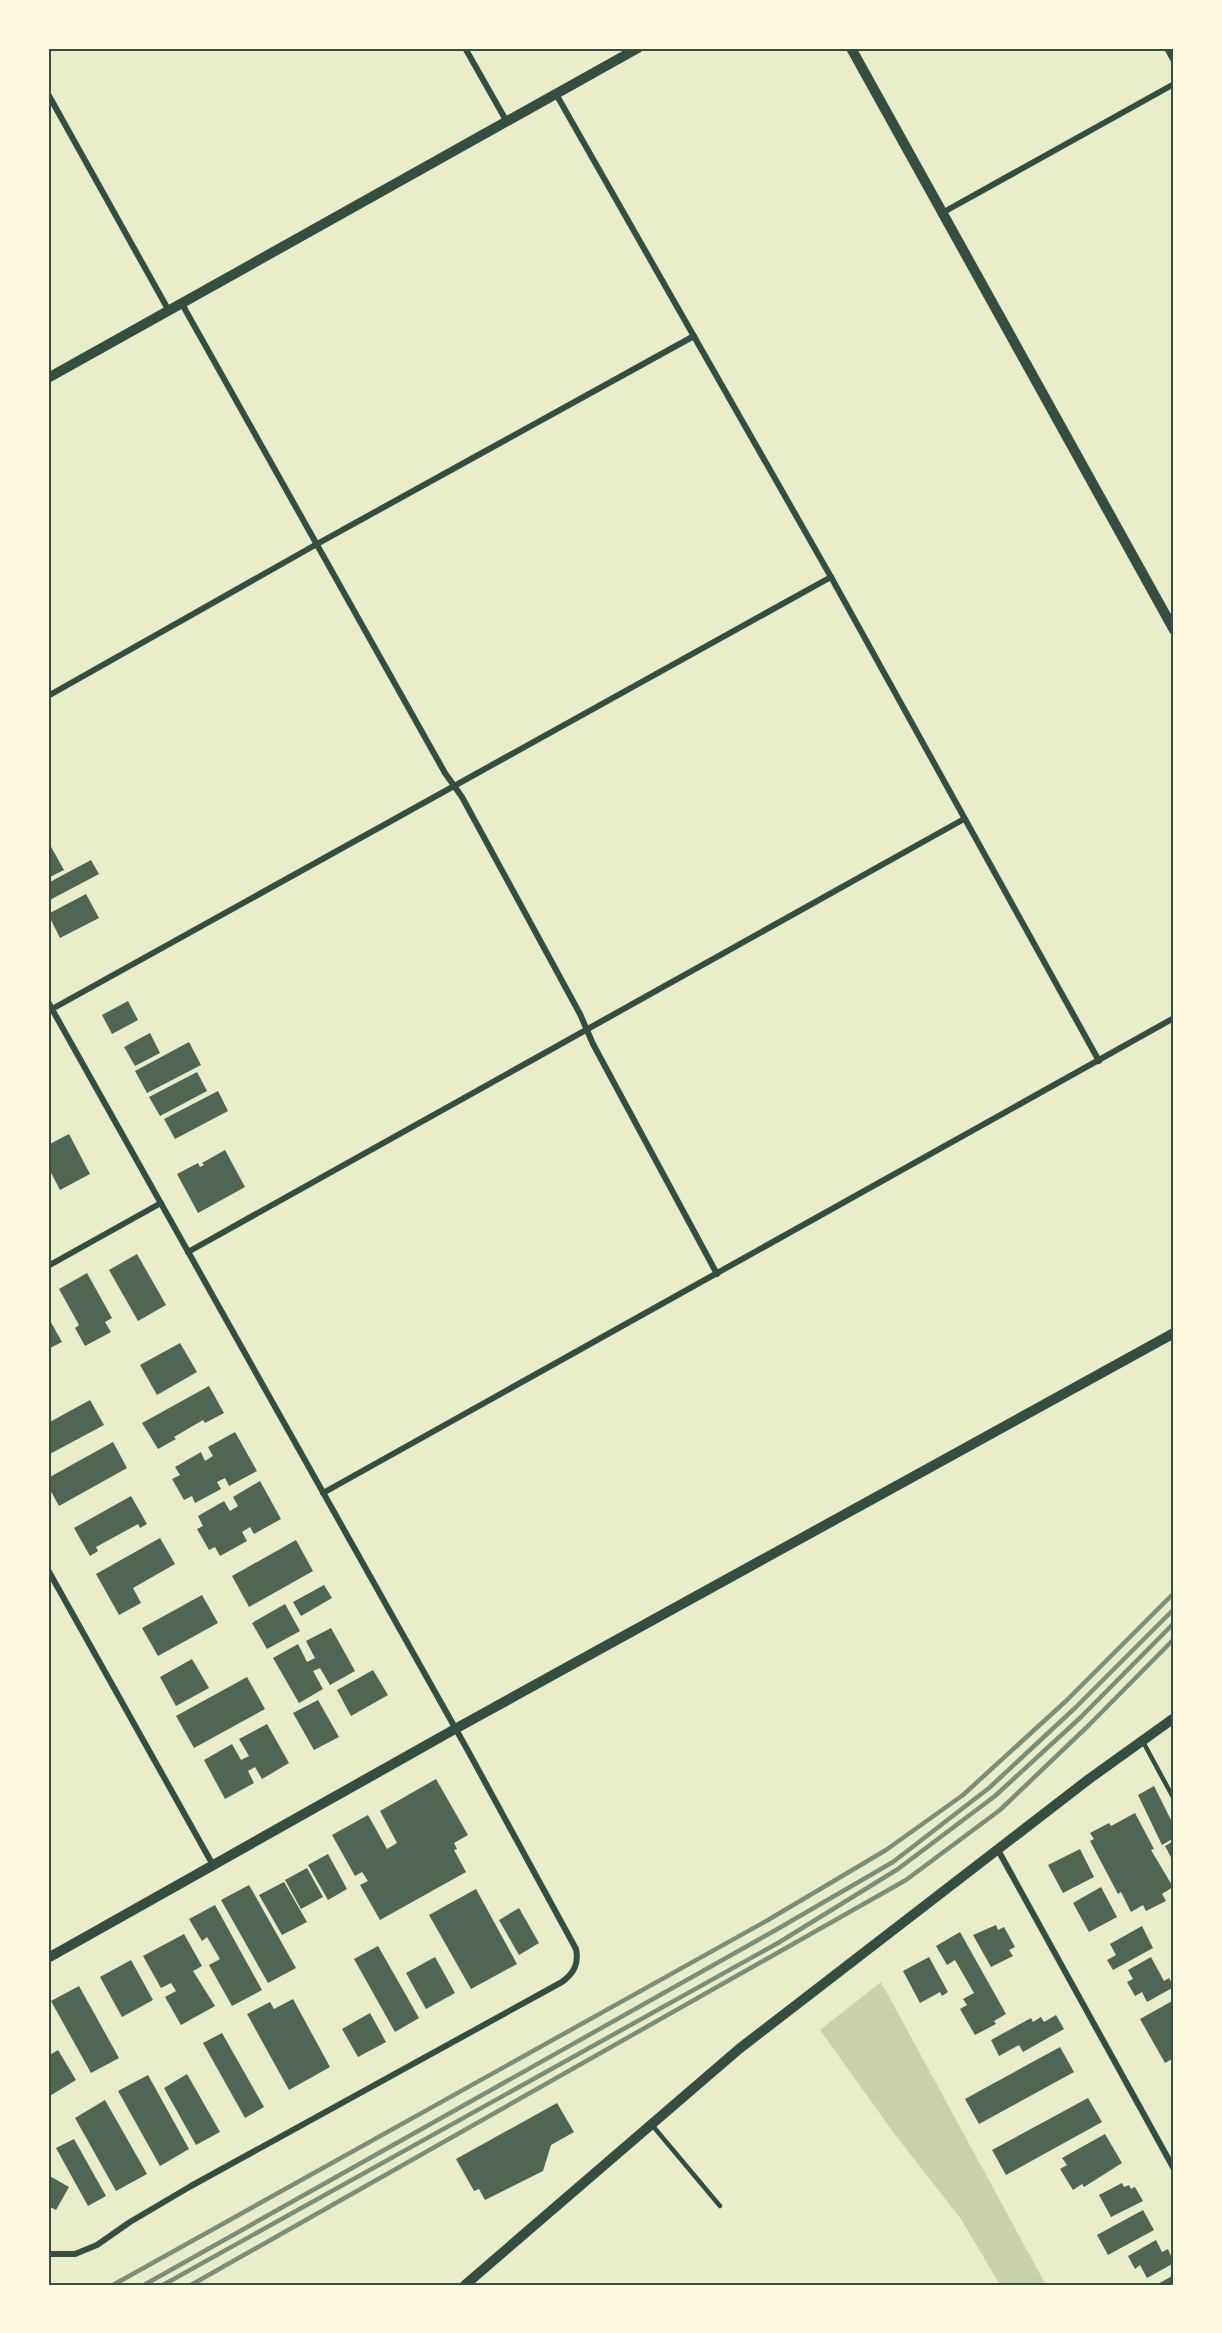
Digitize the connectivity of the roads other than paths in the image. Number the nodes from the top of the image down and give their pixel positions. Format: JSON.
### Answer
{"nodes":[{"id":1,"x":465,"y":48,"type":"edge"},
{"id":2,"x":638,"y":48,"type":"edge"},
{"id":3,"x":851,"y":48,"type":"edge"},
{"id":4,"x":1167,"y":48,"type":"edge"},
{"id":5,"x":1174,"y":61,"type":"edge"},
{"id":6,"x":1174,"y":84,"type":"edge"},
{"id":7,"x":48,"y":94,"type":"edge"},
{"id":8,"x":556,"y":94,"type":"junction"},
{"id":9,"x":507,"y":122,"type":"junction"},
{"id":10,"x":942,"y":213,"type":"junction"},
{"id":11,"x":182,"y":304,"type":"junction"},
{"id":12,"x":169,"y":311,"type":"junction"},
{"id":13,"x":694,"y":336,"type":"junction"},
{"id":14,"x":48,"y":378,"type":"edge"},
{"id":15,"x":317,"y":544,"type":"junction"},
{"id":16,"x":831,"y":577,"type":"junction"},
{"id":17,"x":1174,"y":630,"type":"edge"},
{"id":18,"x":48,"y":696,"type":"edge"},
{"id":19,"x":454,"y":785,"type":"junction"},
{"id":20,"x":964,"y":819,"type":"junction"},
{"id":21,"x":50,"y":1006,"type":"edge"},
{"id":22,"x":1174,"y":1018,"type":"edge"},
{"id":23,"x":586,"y":1029,"type":"junction"},
{"id":24,"x":1099,"y":1060,"type":"junction"},
{"id":25,"x":161,"y":1203,"type":"junction"},
{"id":26,"x":188,"y":1252,"type":"junction"},
{"id":27,"x":48,"y":1266,"type":"edge"},
{"id":28,"x":717,"y":1274,"type":"junction"},
{"id":29,"x":1174,"y":1333,"type":"edge"},
{"id":30,"x":323,"y":1493,"type":"junction"},
{"id":31,"x":48,"y":1570,"type":"edge"},
{"id":32,"x":1174,"y":1718,"type":"edge"},
{"id":33,"x":455,"y":1729,"type":"junction"},
{"id":34,"x":1142,"y":1740,"type":"junction"},
{"id":35,"x":1174,"y":1799,"type":"edge"},
{"id":36,"x":998,"y":1850,"type":"junction"},
{"id":37,"x":213,"y":1865,"type":"junction"},
{"id":38,"x":48,"y":1958,"type":"edge"},
{"id":39,"x":651,"y":2123,"type":"junction"},
{"id":40,"x":1174,"y":2169,"type":"edge"},
{"id":41,"x":720,"y":2206,"type":"dead end"},
{"id":42,"x":48,"y":2254,"type":"edge"},
{"id":43,"x":465,"y":2285,"type":"edge"}],
"edges":[{"from":1,"to":9,"type":"street"},
{"from":2,"to":8,"type":"street"},
{"from":3,"to":10,"type":"street"},
{"from":4,"to":5,"type":"street"},
{"from":6,"to":10,"type":"street"},
{"from":7,"to":12,"type":"street"},
{"from":8,"to":9,"type":"street"},
{"from":8,"to":13,"type":"street"},
{"from":9,"to":11,"type":"street"},
{"from":10,"to":17,"type":"street"},
{"from":11,"to":12,"type":"street"},
{"from":11,"to":15,"type":"street"},
{"from":12,"to":14,"type":"street"},
{"from":13,"to":15,"type":"street"},
{"from":13,"to":16,"type":"street"},
{"from":15,"to":18,"type":"street"},
{"from":15,"to":19,"type":"street"},
{"from":16,"to":19,"type":"street"},
{"from":16,"to":20,"type":"street"},
{"from":19,"to":21,"type":"street"},
{"from":19,"to":23,"type":"street"},
{"from":20,"to":23,"type":"street"},
{"from":20,"to":24,"type":"street"},
{"from":21,"to":25,"type":"street"},
{"from":22,"to":24,"type":"street"},
{"from":23,"to":26,"type":"street"},
{"from":23,"to":28,"type":"street"},
{"from":24,"to":28,"type":"street"},
{"from":25,"to":26,"type":"street"},
{"from":25,"to":27,"type":"street"},
{"from":26,"to":30,"type":"street"},
{"from":28,"to":30,"type":"street"},
{"from":29,"to":33,"type":"street"},
{"from":30,"to":33,"type":"street"},
{"from":31,"to":37,"type":"street"},
{"from":32,"to":34,"type":"street"},
{"from":33,"to":37,"type":"street"},
{"from":33,"to":42,"type":"street"},
{"from":34,"to":35,"type":"lane"},
{"from":34,"to":36,"type":"street"},
{"from":36,"to":39,"type":"street"},
{"from":36,"to":40,"type":"street"},
{"from":37,"to":38,"type":"street"},
{"from":39,"to":41,"type":"lane"},
{"from":39,"to":43,"type":"street"}]}
